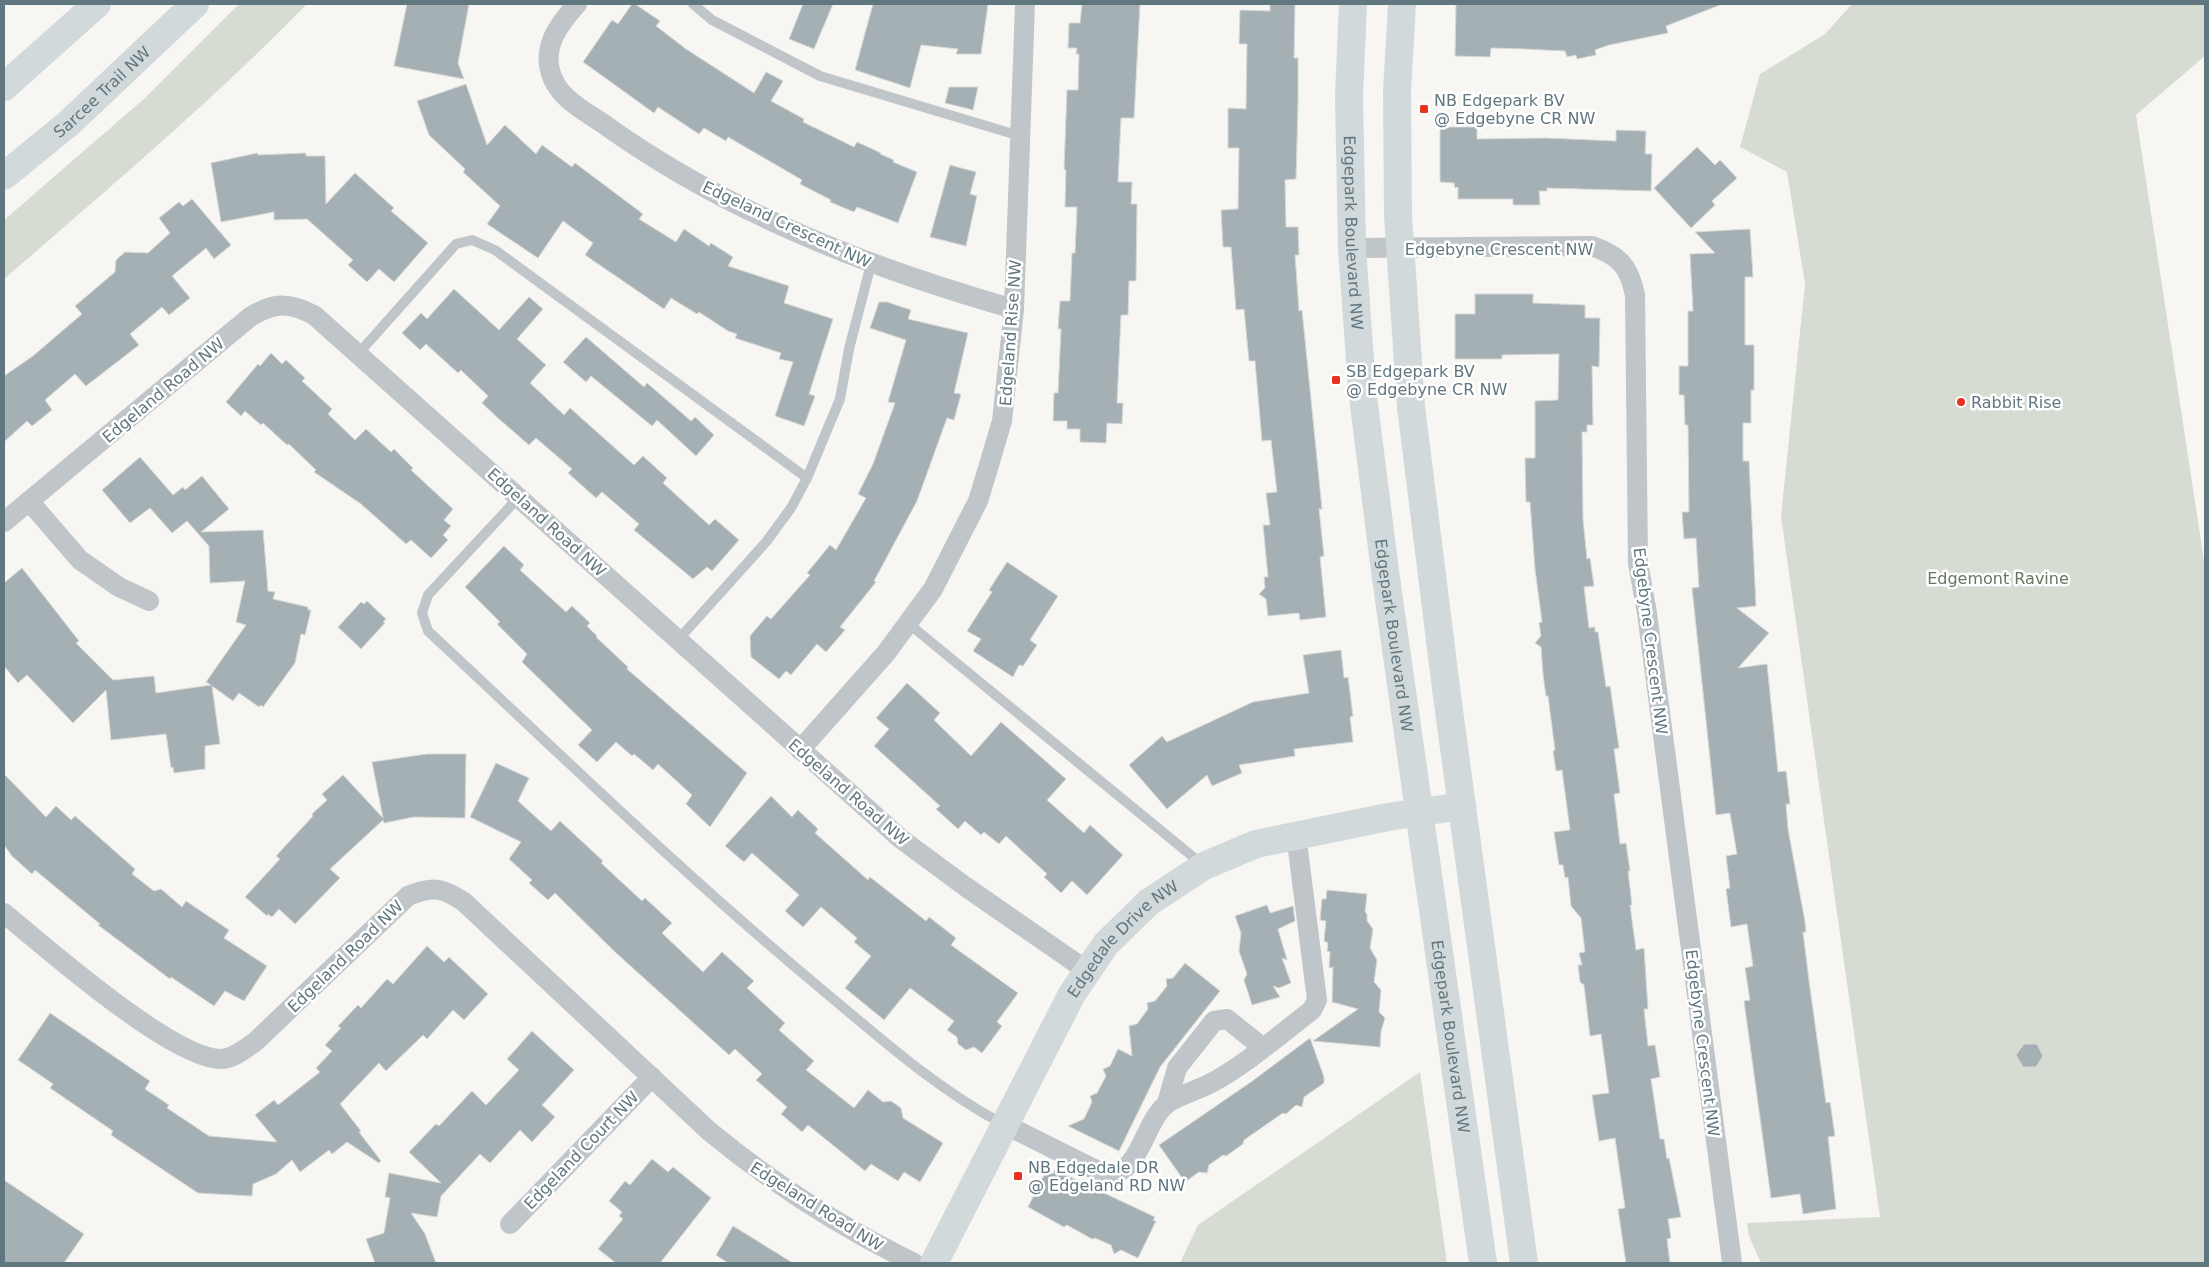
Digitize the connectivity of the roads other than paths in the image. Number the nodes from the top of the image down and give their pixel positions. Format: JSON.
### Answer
{"nodes":[{"id":1,"x":97,"y":4,"type":"edge"},
{"id":2,"x":195,"y":4,"type":"edge"},
{"id":3,"x":577,"y":4,"type":"edge"},
{"id":4,"x":693,"y":4,"type":"edge"},
{"id":5,"x":1025,"y":4,"type":"edge"},
{"id":6,"x":1352,"y":4,"type":"edge"},
{"id":7,"x":1402,"y":4,"type":"edge"},
{"id":8,"x":4,"y":87,"type":"edge"},
{"id":9,"x":1020,"y":136,"type":"junction"},
{"id":10,"x":4,"y":176,"type":"edge"},
{"id":11,"x":1352,"y":248,"type":"junction"},
{"id":12,"x":1400,"y":248,"type":"junction"},
{"id":13,"x":871,"y":264,"type":"junction"},
{"id":14,"x":1014,"y":309,"type":"junction"},
{"id":15,"x":358,"y":354,"type":"junction"},
{"id":16,"x":807,"y":478,"type":"junction"},
{"id":17,"x":519,"y":497,"type":"junction"},
{"id":18,"x":29,"y":501,"type":"junction"},
{"id":19,"x":4,"y":522,"type":"edge"},
{"id":20,"x":149,"y":601,"type":"dead end"},
{"id":21,"x":909,"y":624,"type":"junction"},
{"id":22,"x":678,"y":640,"type":"junction"},
{"id":23,"x":800,"y":750,"type":"junction"},
{"id":24,"x":1462,"y":806,"type":"junction"},
{"id":25,"x":1420,"y":812,"type":"junction"},
{"id":26,"x":1296,"y":834,"type":"junction"},
{"id":27,"x":1204,"y":866,"type":"junction"},
{"id":28,"x":4,"y":912,"type":"edge"},
{"id":29,"x":1086,"y":970,"type":"junction"},
{"id":30,"x":1262,"y":1047,"type":"junction"},
{"id":31,"x":652,"y":1076,"type":"junction"},
{"id":32,"x":1167,"y":1103,"type":"junction"},
{"id":33,"x":1006,"y":1125,"type":"junction"},
{"id":34,"x":510,"y":1224,"type":"dead end"},
{"id":35,"x":914,"y":1263,"type":"edge"},
{"id":36,"x":934,"y":1263,"type":"edge"},
{"id":37,"x":1483,"y":1263,"type":"edge"},
{"id":38,"x":1524,"y":1263,"type":"edge"},
{"id":39,"x":1732,"y":1263,"type":"edge"}],
"edges":[{"from":1,"to":8,"type":"street"},
{"from":2,"to":10,"type":"street","name":"Sarcee Trail NW"},
{"from":3,"to":13,"type":"street","name":"Edgeland Crescent NW"},
{"from":4,"to":9,"type":"lane"},
{"from":5,"to":9,"type":"street","name":"Edgeland Rise NW"},
{"from":6,"to":11,"type":"street","name":"Edgepark Boulevard NW"},
{"from":7,"to":12,"type":"street"},
{"from":9,"to":14,"type":"street","name":"Edgeland Rise NW"},
{"from":11,"to":12,"type":"street","name":"Edgebyne Crescent NW"},
{"from":11,"to":25,"type":"street","name":"Edgepark Boulevard NW"},
{"from":12,"to":24,"type":"street"},
{"from":12,"to":39,"type":"street","name":"Edgebyne Crescent NW"},
{"from":13,"to":14,"type":"street","name":"Edgeland Crescent NW"},
{"from":13,"to":16,"type":"lane"},
{"from":14,"to":21,"type":"street","name":"Edgeland Rise NW"},
{"from":15,"to":16,"type":"lane"},
{"from":15,"to":17,"type":"street","name":"Edgeland Road NW"},
{"from":15,"to":18,"type":"street","name":"Edgeland Road NW"},
{"from":16,"to":22,"type":"lane"},
{"from":17,"to":22,"type":"street","name":"Edgeland Road NW"},
{"from":17,"to":33,"type":"lane"},
{"from":18,"to":19,"type":"street","name":"Edgeland Road NW"},
{"from":18,"to":20,"type":"street"},
{"from":21,"to":23,"type":"street","name":"Edgeland Rise NW"},
{"from":21,"to":27,"type":"lane"},
{"from":22,"to":23,"type":"street","name":"Edgeland Road NW"},
{"from":23,"to":29,"type":"street","name":"Edgeland Road NW"},
{"from":24,"to":25,"type":"street","name":"Edgedale Drive NW"},
{"from":24,"to":38,"type":"street"},
{"from":25,"to":26,"type":"street","name":"Edgedale Drive NW"},
{"from":25,"to":37,"type":"street","name":"Edgepark Boulevard NW"},
{"from":26,"to":27,"type":"street","name":"Edgedale Drive NW"},
{"from":26,"to":30,"type":"street"},
{"from":27,"to":29,"type":"street","name":"Edgedale Drive NW"},
{"from":28,"to":31,"type":"street","name":"Edgeland Road NW"},
{"from":29,"to":33,"type":"street","name":"Edgedale Drive NW"},
{"from":30,"to":32,"type":"street"},
{"from":30,"to":32,"type":"street"},
{"from":31,"to":34,"type":"street","name":"Edgeland Court NW"},
{"from":31,"to":35,"type":"street","name":"Edgeland Road NW"},
{"from":32,"to":33,"type":"street"},
{"from":33,"to":36,"type":"street","name":"Edgedale Drive NW"}]}
